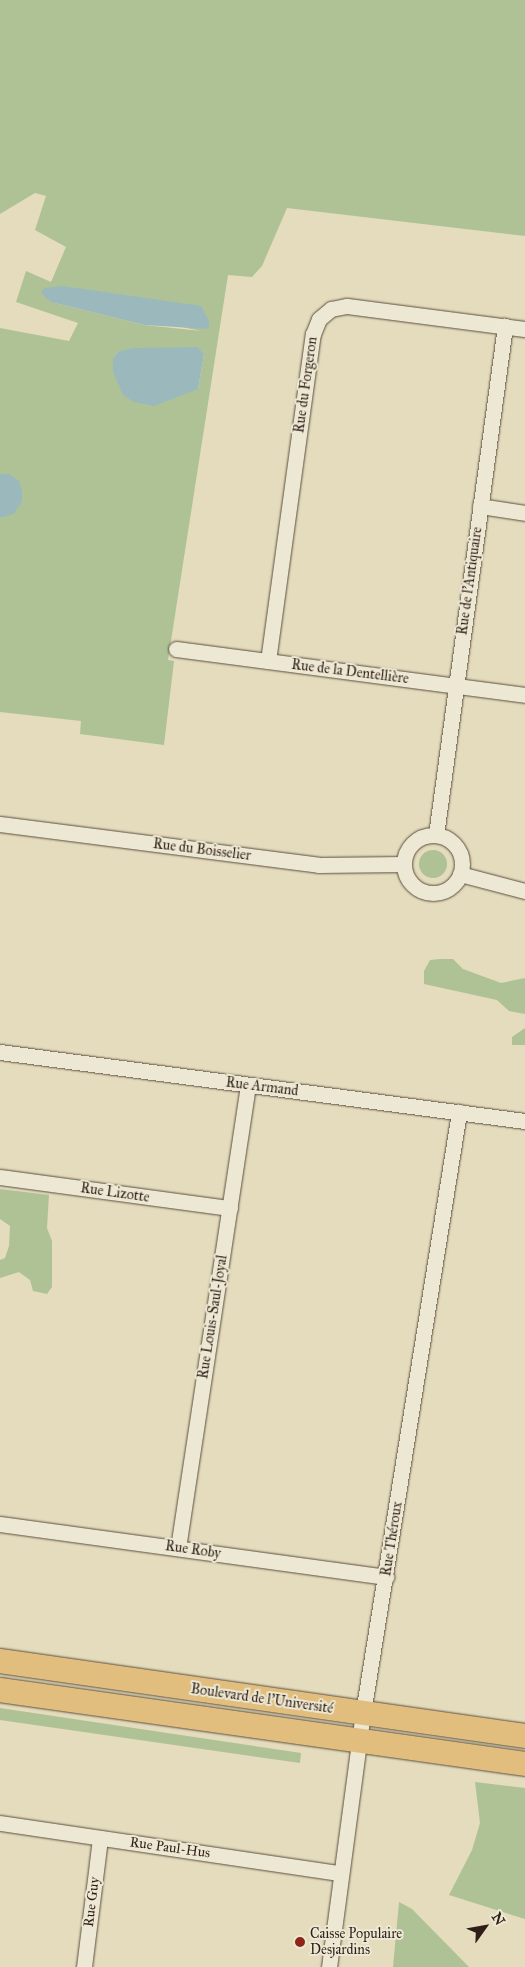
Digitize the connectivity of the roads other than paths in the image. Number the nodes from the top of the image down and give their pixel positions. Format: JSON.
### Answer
{"nodes":[{"id":1,"x":505,"y":326,"type":"junction"},
{"id":2,"x":525,"y":329,"type":"edge"},
{"id":3,"x":480,"y":506,"type":"junction"},
{"id":4,"x":525,"y":512,"type":"edge"},
{"id":5,"x":176,"y":649,"type":"dead end"},
{"id":6,"x":268,"y":661,"type":"junction"},
{"id":7,"x":456,"y":686,"type":"junction"},
{"id":8,"x":525,"y":695,"type":"edge"},
{"id":9,"x":0,"y":824,"type":"edge"},
{"id":10,"x":436,"y":835,"type":"junction"},
{"id":11,"x":404,"y":864,"type":"junction"},
{"id":12,"x":460,"y":874,"type":"junction"},
{"id":13,"x":525,"y":891,"type":"edge"},
{"id":14,"x":0,"y":1052,"type":"edge"},
{"id":15,"x":248,"y":1085,"type":"junction"},
{"id":16,"x":459,"y":1112,"type":"junction"},
{"id":17,"x":525,"y":1122,"type":"edge"},
{"id":18,"x":0,"y":1177,"type":"edge"},
{"id":19,"x":230,"y":1208,"type":"junction"},
{"id":20,"x":0,"y":1524,"type":"edge"},
{"id":21,"x":178,"y":1548,"type":"junction"},
{"id":22,"x":386,"y":1577,"type":"junction"},
{"id":23,"x":0,"y":1661,"type":"edge"},
{"id":24,"x":0,"y":1690,"type":"edge"},
{"id":25,"x":363,"y":1713,"type":"junction"},
{"id":26,"x":525,"y":1736,"type":"edge"},
{"id":27,"x":359,"y":1741,"type":"junction"},
{"id":28,"x":525,"y":1764,"type":"edge"},
{"id":29,"x":0,"y":1823,"type":"edge"},
{"id":30,"x":100,"y":1838,"type":"junction"},
{"id":31,"x":340,"y":1873,"type":"junction"},
{"id":32,"x":84,"y":1967,"type":"edge"},
{"id":33,"x":329,"y":1967,"type":"edge"}],
"edges":[{"from":1,"to":2,"type":"street","name":"Rue du Forgeron"},
{"from":1,"to":3,"type":"street","name":"Rue de l'Antiquaire"},
{"from":1,"to":6,"type":"street","name":"Rue du Forgeron"},
{"from":3,"to":4,"type":"street"},
{"from":3,"to":7,"type":"street","name":"Rue de l'Antiquaire"},
{"from":5,"to":6,"type":"street","name":"Rue de la Dentellière"},
{"from":6,"to":7,"type":"street","name":"Rue de la Dentellière"},
{"from":7,"to":8,"type":"street","name":"Rue de la Dentellière"},
{"from":7,"to":10,"type":"street","name":"Rue de l'Antiquaire"},
{"from":9,"to":11,"type":"street","name":"Rue du Boisselier"},
{"from":10,"to":11,"type":"street"},
{"from":10,"to":12,"type":"street"},
{"from":11,"to":12,"type":"street"},
{"from":12,"to":13,"type":"street"},
{"from":14,"to":15,"type":"street","name":"Rue Armand"},
{"from":15,"to":16,"type":"street","name":"Rue Armand"},
{"from":15,"to":19,"type":"street","name":"Rue Louis-Saul-Joyal"},
{"from":16,"to":17,"type":"street","name":"Rue Armand"},
{"from":16,"to":22,"type":"street","name":"Rue Théroux"},
{"from":18,"to":19,"type":"street","name":"Rue Lizotte"},
{"from":19,"to":21,"type":"street","name":"Rue Louis-Saul-Joyal"},
{"from":20,"to":21,"type":"street","name":"Rue Roby"},
{"from":21,"to":22,"type":"street","name":"Rue Roby"},
{"from":22,"to":25,"type":"street","name":"Rue Théroux"},
{"from":23,"to":25,"type":"main road","name":"Boulevard de l'Université"},
{"from":24,"to":27,"type":"main road","name":"Boulevard de l'Université"},
{"from":25,"to":26,"type":"main road","name":"Boulevard de l'Université"},
{"from":25,"to":27,"type":"street","name":"Rue Théroux"},
{"from":27,"to":28,"type":"main road","name":"Boulevard de l'Université"},
{"from":27,"to":31,"type":"street","name":"Rue Théroux"},
{"from":29,"to":30,"type":"street","name":"Rue Paul-Hus"},
{"from":30,"to":31,"type":"street","name":"Rue Paul-Hus"},
{"from":30,"to":32,"type":"street","name":"Rue Guy"},
{"from":31,"to":33,"type":"street","name":"Rue Théroux"}]}
